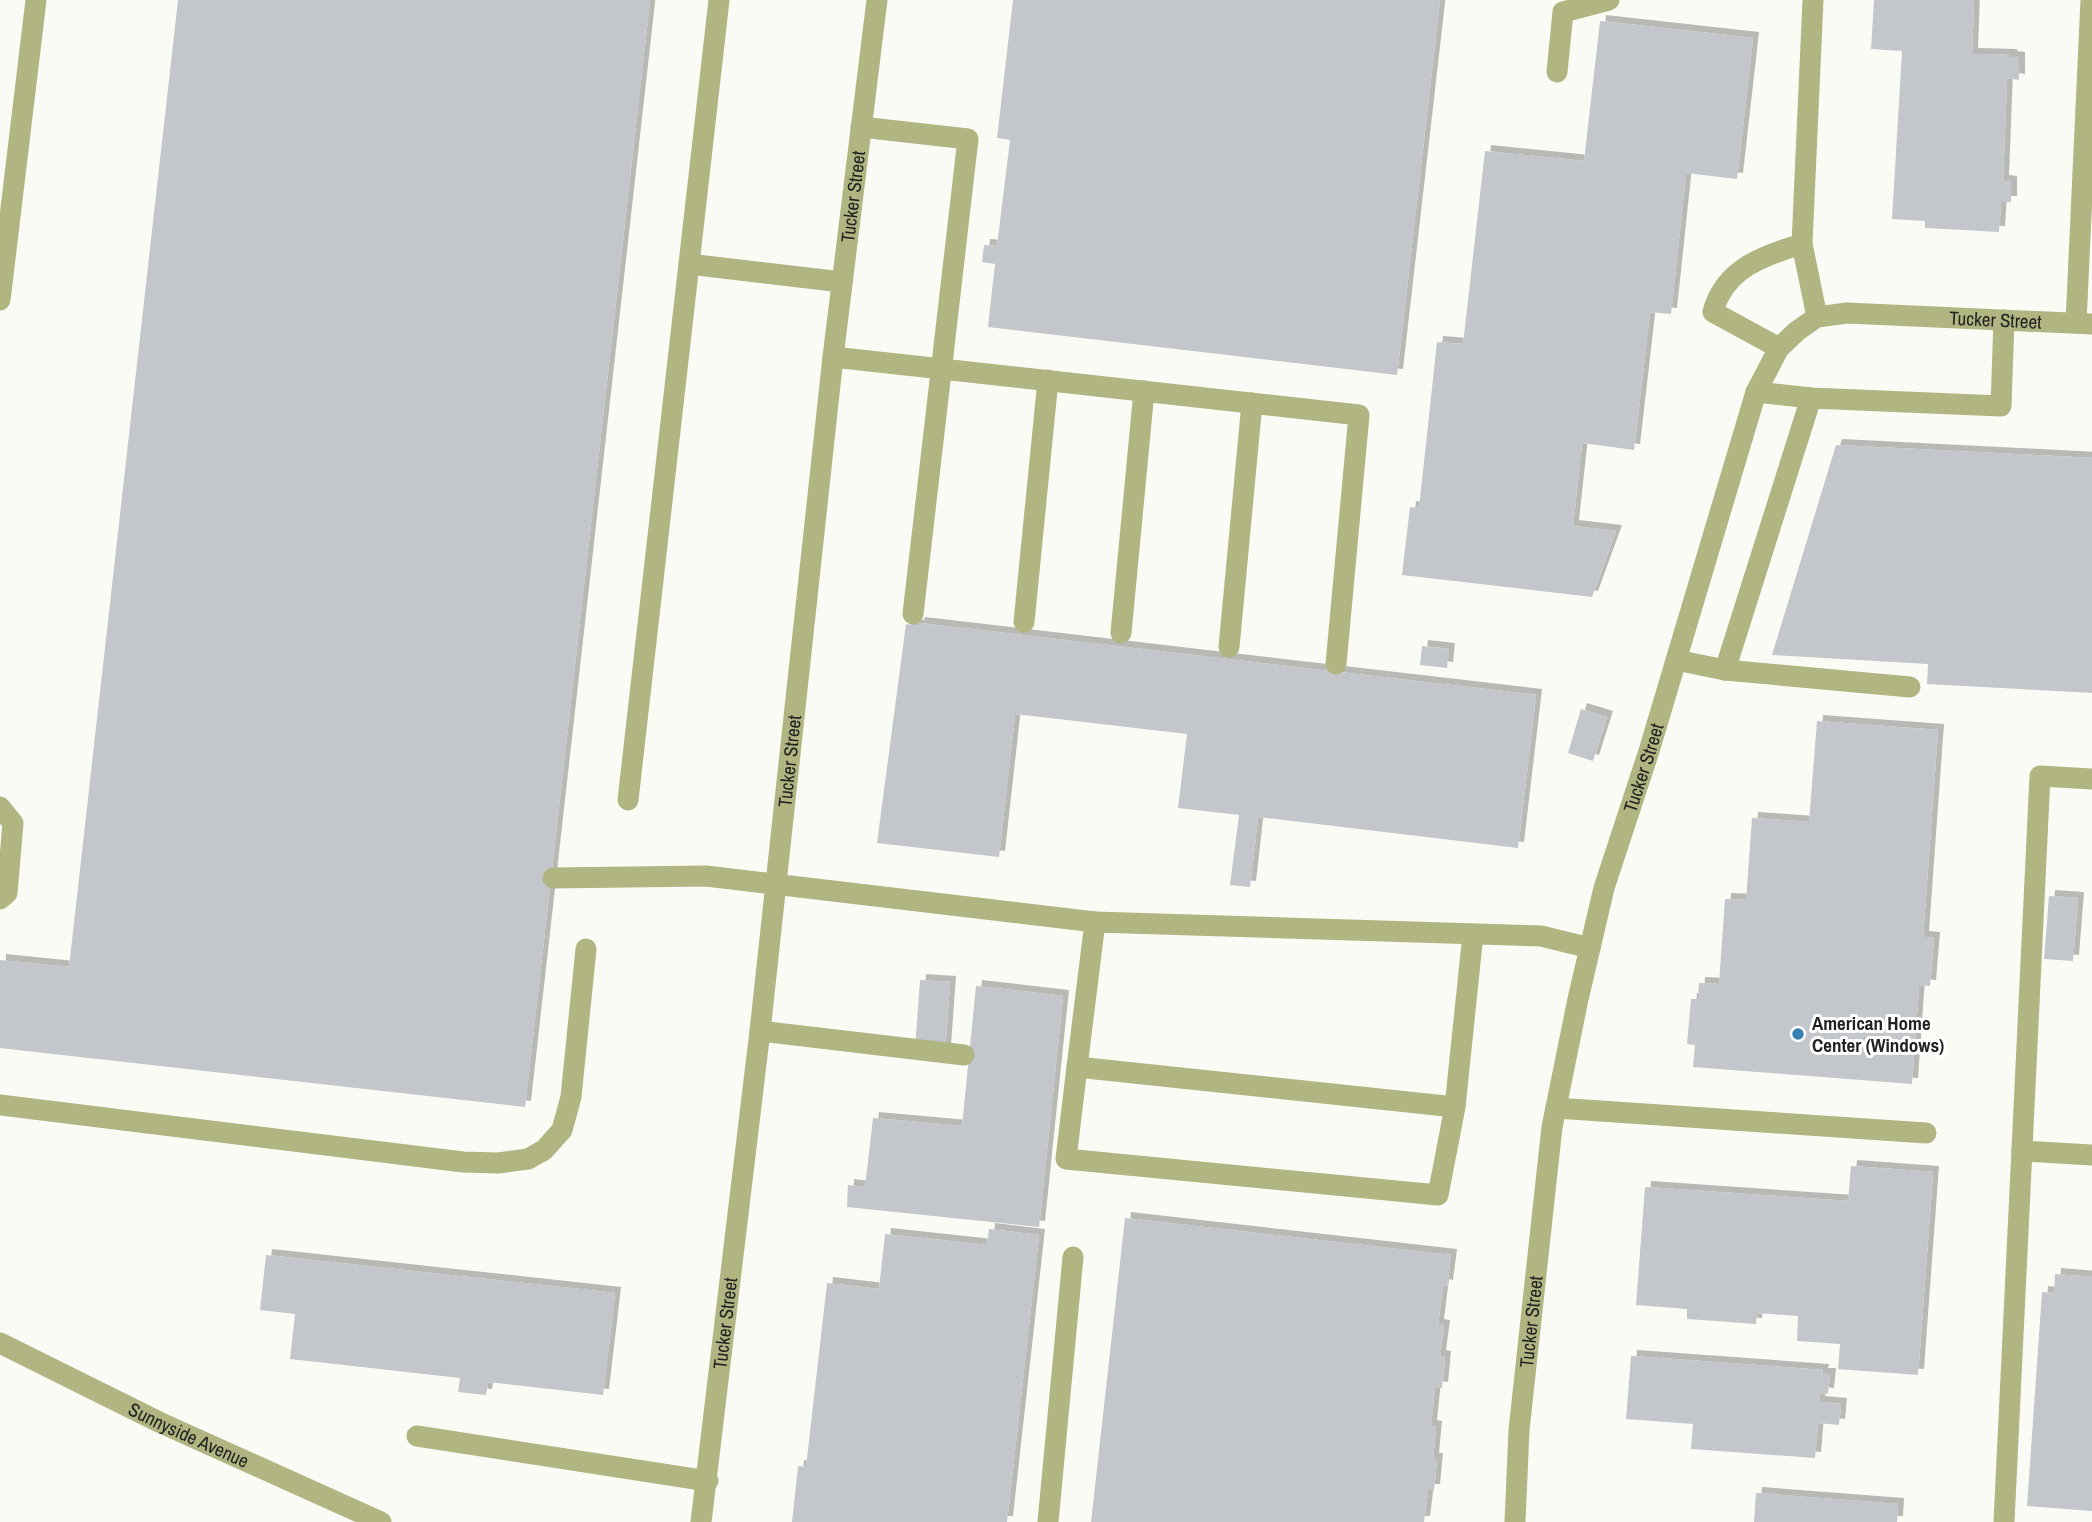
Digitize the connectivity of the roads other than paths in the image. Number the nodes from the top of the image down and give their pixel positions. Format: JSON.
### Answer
{"nodes":[{"id":1,"x":36,"y":0,"type":"edge"},
{"id":2,"x":719,"y":0,"type":"edge"},
{"id":3,"x":877,"y":0,"type":"edge"},
{"id":4,"x":1609,"y":0,"type":"edge"},
{"id":5,"x":1813,"y":0,"type":"edge"},
{"id":6,"x":2091,"y":0,"type":"edge"},
{"id":7,"x":1557,"y":72,"type":"dead end"},
{"id":8,"x":861,"y":127,"type":"junction"},
{"id":9,"x":1802,"y":244,"type":"junction"},
{"id":10,"x":689,"y":264,"type":"junction"},
{"id":11,"x":842,"y":282,"type":"junction"},
{"id":12,"x":0,"y":300,"type":"edge"},
{"id":13,"x":1817,"y":317,"type":"junction"},
{"id":14,"x":2004,"y":320,"type":"junction"},
{"id":15,"x":2084,"y":324,"type":"edge"},
{"id":16,"x":1779,"y":348,"type":"junction"},
{"id":17,"x":832,"y":357,"type":"junction"},
{"id":18,"x":942,"y":368,"type":"junction"},
{"id":19,"x":1048,"y":380,"type":"junction"},
{"id":20,"x":1144,"y":391,"type":"junction"},
{"id":21,"x":1756,"y":392,"type":"junction"},
{"id":22,"x":1811,"y":398,"type":"junction"},
{"id":23,"x":1252,"y":403,"type":"junction"},
{"id":24,"x":913,"y":614,"type":"dead end"},
{"id":25,"x":1024,"y":622,"type":"dead end"},
{"id":26,"x":1121,"y":633,"type":"dead end"},
{"id":27,"x":1229,"y":647,"type":"dead end"},
{"id":28,"x":1676,"y":660,"type":"junction"},
{"id":29,"x":1336,"y":664,"type":"dead end"},
{"id":30,"x":1726,"y":670,"type":"junction"},
{"id":31,"x":1910,"y":687,"type":"dead end"},
{"id":32,"x":2092,"y":779,"type":"edge"},
{"id":33,"x":628,"y":800,"type":"dead end"},
{"id":34,"x":0,"y":807,"type":"edge"},
{"id":35,"x":553,"y":878,"type":"dead end"},
{"id":36,"x":775,"y":885,"type":"junction"},
{"id":37,"x":0,"y":900,"type":"edge"},
{"id":38,"x":1094,"y":922,"type":"junction"},
{"id":39,"x":1473,"y":934,"type":"junction"},
{"id":40,"x":1590,"y":948,"type":"junction"},
{"id":41,"x":586,"y":949,"type":"dead end"},
{"id":42,"x":760,"y":1031,"type":"junction"},
{"id":43,"x":964,"y":1055,"type":"dead end"},
{"id":44,"x":1077,"y":1067,"type":"junction"},
{"id":45,"x":0,"y":1105,"type":"edge"},
{"id":46,"x":1455,"y":1107,"type":"junction"},
{"id":47,"x":1556,"y":1108,"type":"junction"},
{"id":48,"x":1926,"y":1133,"type":"dead end"},
{"id":49,"x":2022,"y":1151,"type":"junction"},
{"id":50,"x":2092,"y":1155,"type":"edge"},
{"id":51,"x":1073,"y":1257,"type":"dead end"},
{"id":52,"x":0,"y":1343,"type":"edge"},
{"id":53,"x":417,"y":1436,"type":"dead end"},
{"id":54,"x":708,"y":1481,"type":"junction"},
{"id":55,"x":381,"y":1522,"type":"edge"},
{"id":56,"x":701,"y":1522,"type":"edge"},
{"id":57,"x":1048,"y":1522,"type":"edge"},
{"id":58,"x":1515,"y":1522,"type":"edge"},
{"id":59,"x":2004,"y":1522,"type":"edge"}],
"edges":[{"from":1,"to":12,"type":"street"},
{"from":2,"to":10,"type":"street"},
{"from":3,"to":8,"type":"street","name":"Tucker Street"},
{"from":4,"to":7,"type":"street"},
{"from":5,"to":9,"type":"street"},
{"from":6,"to":15,"type":"street"},
{"from":8,"to":11,"type":"street","name":"Tucker Street"},
{"from":8,"to":18,"type":"street"},
{"from":9,"to":13,"type":"street"},
{"from":9,"to":16,"type":"street"},
{"from":10,"to":11,"type":"street"},
{"from":10,"to":33,"type":"street"},
{"from":11,"to":17,"type":"street","name":"Tucker Street"},
{"from":13,"to":14,"type":"street","name":"Tucker Street"},
{"from":13,"to":16,"type":"street","name":"Tucker Street"},
{"from":14,"to":15,"type":"street","name":"Tucker Street"},
{"from":14,"to":22,"type":"street"},
{"from":16,"to":21,"type":"street","name":"Tucker Street"},
{"from":17,"to":18,"type":"street"},
{"from":17,"to":36,"type":"street","name":"Tucker Street"},
{"from":18,"to":19,"type":"street"},
{"from":18,"to":24,"type":"street"},
{"from":19,"to":20,"type":"street"},
{"from":19,"to":25,"type":"street"},
{"from":20,"to":23,"type":"street"},
{"from":20,"to":26,"type":"street"},
{"from":21,"to":22,"type":"street"},
{"from":21,"to":28,"type":"street","name":"Tucker Street"},
{"from":22,"to":30,"type":"street"},
{"from":23,"to":27,"type":"street"},
{"from":23,"to":29,"type":"street"},
{"from":28,"to":30,"type":"street"},
{"from":28,"to":40,"type":"street","name":"Tucker Street"},
{"from":30,"to":31,"type":"street"},
{"from":32,"to":49,"type":"street"},
{"from":34,"to":37,"type":"street"},
{"from":35,"to":36,"type":"street"},
{"from":36,"to":38,"type":"street"},
{"from":36,"to":42,"type":"street","name":"Tucker Street"},
{"from":38,"to":39,"type":"street"},
{"from":38,"to":44,"type":"street"},
{"from":39,"to":40,"type":"street"},
{"from":39,"to":46,"type":"street"},
{"from":40,"to":47,"type":"street","name":"Tucker Street"},
{"from":41,"to":45,"type":"street"},
{"from":42,"to":43,"type":"street"},
{"from":42,"to":54,"type":"street","name":"Tucker Street"},
{"from":44,"to":46,"type":"street"},
{"from":44,"to":46,"type":"street"},
{"from":47,"to":48,"type":"street"},
{"from":47,"to":58,"type":"street","name":"Tucker Street"},
{"from":49,"to":50,"type":"street"},
{"from":49,"to":59,"type":"street"},
{"from":51,"to":57,"type":"street"},
{"from":52,"to":55,"type":"street","name":"Sunnyside Avenue"},
{"from":53,"to":54,"type":"street"},
{"from":54,"to":56,"type":"street","name":"Tucker Street"}]}
